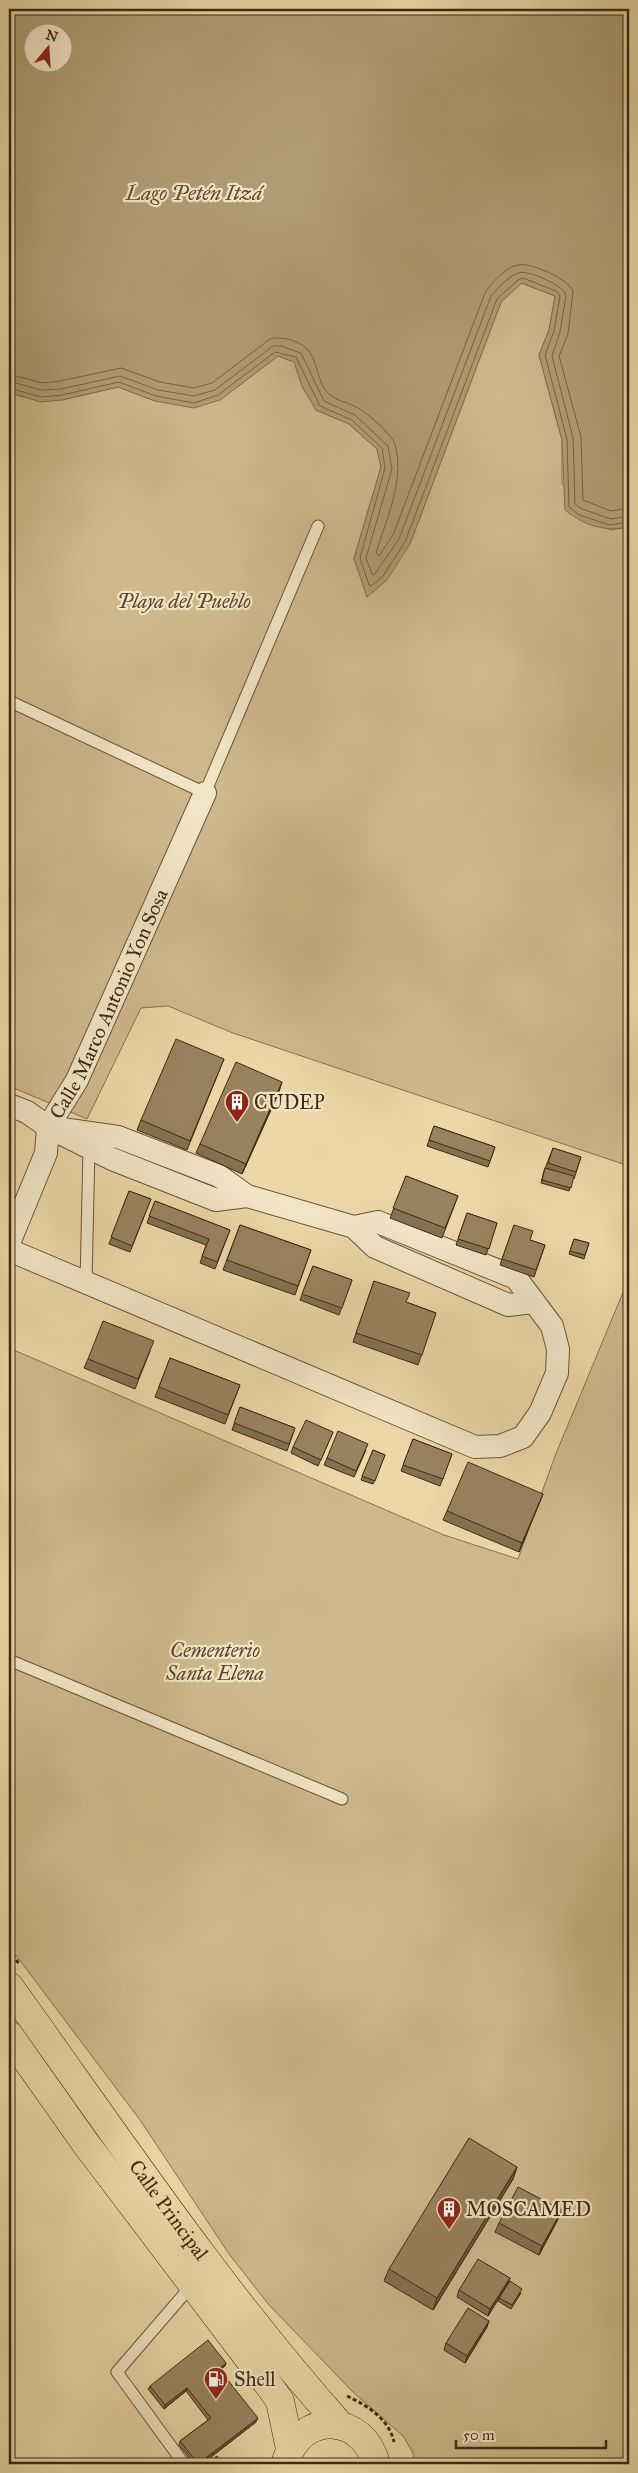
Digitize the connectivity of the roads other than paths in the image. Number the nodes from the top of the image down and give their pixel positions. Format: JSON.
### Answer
{"nodes":[{"id":1,"x":318,"y":526,"type":"dead end"},
{"id":2,"x":9,"y":701,"type":"edge"},
{"id":3,"x":204,"y":794,"type":"junction"},
{"id":4,"x":9,"y":1105,"type":"edge"},
{"id":5,"x":48,"y":1127,"type":"junction"},
{"id":6,"x":89,"y":1148,"type":"junction"},
{"id":7,"x":247,"y":1196,"type":"junction"},
{"id":8,"x":9,"y":1244,"type":"edge"},
{"id":9,"x":9,"y":1250,"type":"edge"},
{"id":10,"x":86,"y":1283,"type":"junction"},
{"id":11,"x":9,"y":1660,"type":"edge"},
{"id":12,"x":342,"y":1799,"type":"dead end"},
{"id":13,"x":15,"y":1976,"type":"edge"},
{"id":14,"x":9,"y":2035,"type":"edge"},
{"id":15,"x":193,"y":2283,"type":"junction"},
{"id":16,"x":340,"y":2425,"type":"junction"},
{"id":17,"x":288,"y":2456,"type":"edge"},
{"id":18,"x":184,"y":2464,"type":"edge"},
{"id":19,"x":376,"y":2464,"type":"edge"}],
"edges":[{"from":1,"to":3,"type":"lane"},
{"from":2,"to":3,"type":"lane"},
{"from":3,"to":5,"type":"street","name":"Calle Marco Antonio Yon Sosa"},
{"from":4,"to":5,"type":"street"},
{"from":5,"to":6,"type":"street"},
{"from":5,"to":7,"type":"street"},
{"from":5,"to":8,"type":"street","name":"Calle Marco Antonio Yon Sosa"},
{"from":6,"to":7,"type":"street"},
{"from":6,"to":10,"type":"lane"},
{"from":7,"to":10,"type":"street"},
{"from":9,"to":10,"type":"street"},
{"from":11,"to":12,"type":"lane"},
{"from":13,"to":16,"type":"main road","name":"Calle Principal"},
{"from":14,"to":15,"type":"main road","name":"Calle Principal"},
{"from":15,"to":17,"type":"main road","name":"Calle Principal"},
{"from":15,"to":18,"type":"lane"},
{"from":16,"to":17,"type":"main road"},
{"from":16,"to":19,"type":"main road","name":"Calle Principal"}]}
